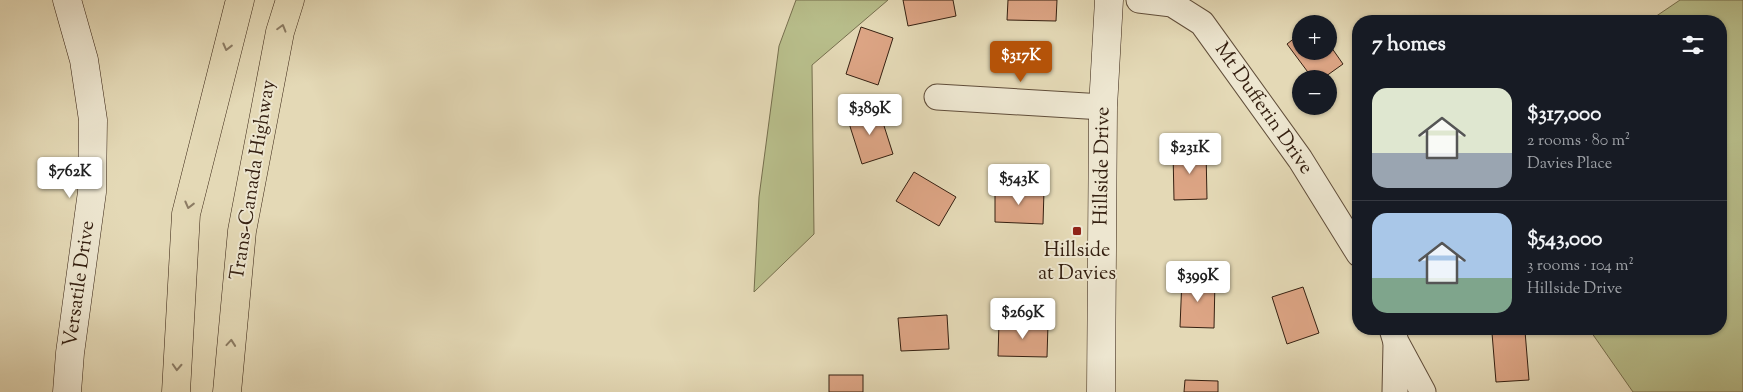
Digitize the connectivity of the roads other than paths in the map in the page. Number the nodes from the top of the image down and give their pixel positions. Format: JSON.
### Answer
{"nodes":[{"id":1,"x":67,"y":0,"type":"edge"},
{"id":2,"x":240,"y":0,"type":"edge"},
{"id":3,"x":290,"y":0,"type":"edge"},
{"id":4,"x":1109,"y":0,"type":"edge"},
{"id":5,"x":1139,"y":0,"type":"edge"},
{"id":6,"x":937,"y":97,"type":"dead end"},
{"id":7,"x":1104,"y":108,"type":"junction"},
{"id":8,"x":1352,"y":243,"type":"edge"},
{"id":9,"x":1394,"y":335,"type":"edge"},
{"id":10,"x":67,"y":392,"type":"edge"},
{"id":11,"x":176,"y":392,"type":"edge"},
{"id":12,"x":226,"y":392,"type":"edge"},
{"id":13,"x":1101,"y":392,"type":"edge"},
{"id":14,"x":1395,"y":392,"type":"edge"},
{"id":15,"x":1423,"y":392,"type":"edge"}],
"edges":[{"from":1,"to":10,"type":"street","name":"Versatile Drive"},
{"from":2,"to":11,"type":"highway","one_way":true},
{"from":12,"to":3,"type":"highway","name":"Trans-Canada Highway","one_way":true},
{"from":4,"to":7,"type":"street","name":"Hillside Drive"},
{"from":5,"to":8,"type":"street","name":"Mt Dufferin Drive"},
{"from":6,"to":7,"type":"street"},
{"from":7,"to":13,"type":"street","name":"Hillside Drive"},
{"from":9,"to":14,"type":"street"},
{"from":9,"to":15,"type":"street"}]}
